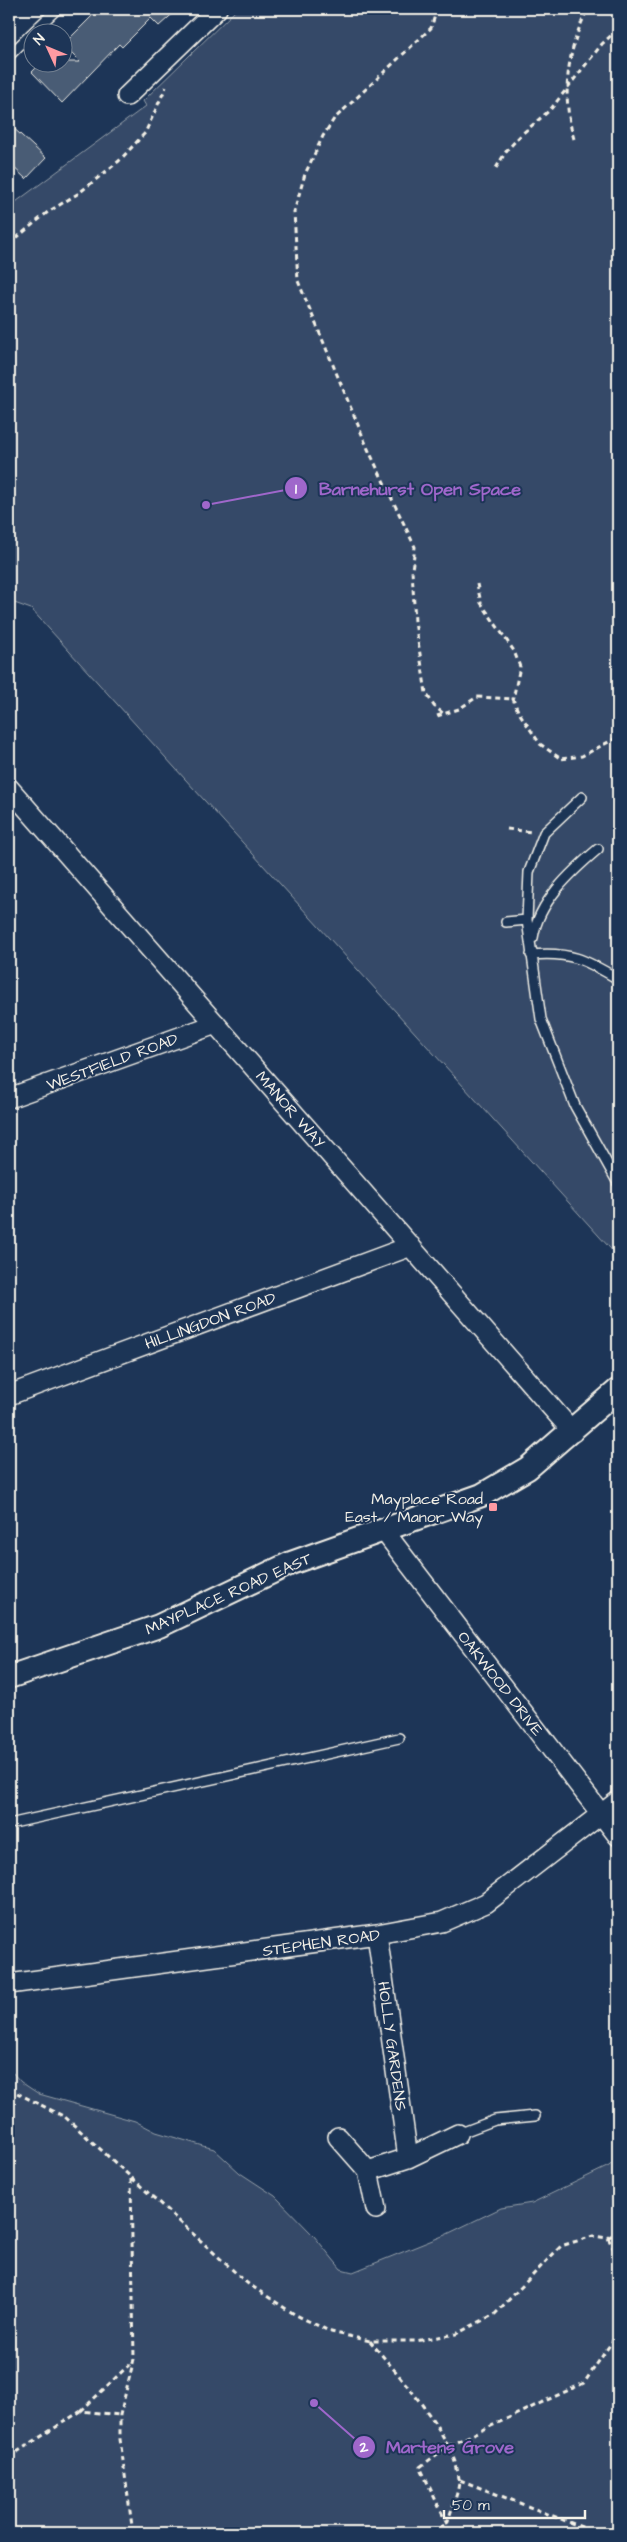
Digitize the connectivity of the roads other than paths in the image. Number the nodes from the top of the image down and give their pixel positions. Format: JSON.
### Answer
{"nodes":[{"id":1,"x":57,"y":9,"type":"edge"},
{"id":2,"x":217,"y":9,"type":"edge"},
{"id":3,"x":44,"y":22,"type":"edge"},
{"id":4,"x":22,"y":44,"type":"edge"},
{"id":5,"x":9,"y":56,"type":"edge"},
{"id":6,"x":127,"y":96,"type":"dead end"},
{"id":7,"x":9,"y":788,"type":"edge"},
{"id":8,"x":582,"y":797,"type":"dead end"},
{"id":9,"x":598,"y":849,"type":"dead end"},
{"id":10,"x":528,"y":920,"type":"junction"},
{"id":11,"x":506,"y":922,"type":"dead end"},
{"id":12,"x":531,"y":955,"type":"junction"},
{"id":13,"x":618,"y":979,"type":"edge"},
{"id":14,"x":216,"y":1024,"type":"junction"},
{"id":15,"x":9,"y":1098,"type":"edge"},
{"id":16,"x":618,"y":1183,"type":"edge"},
{"id":17,"x":411,"y":1246,"type":"junction"},
{"id":18,"x":618,"y":1390,"type":"edge"},
{"id":19,"x":9,"y":1395,"type":"edge"},
{"id":20,"x":573,"y":1432,"type":"junction"},
{"id":21,"x":384,"y":1531,"type":"junction"},
{"id":22,"x":9,"y":1677,"type":"edge"},
{"id":23,"x":398,"y":1738,"type":"dead end"},
{"id":24,"x":618,"y":1801,"type":"edge"},
{"id":25,"x":601,"y":1814,"type":"junction"},
{"id":26,"x":9,"y":1824,"type":"edge"},
{"id":27,"x":618,"y":1836,"type":"edge"},
{"id":28,"x":377,"y":1934,"type":"junction"},
{"id":29,"x":9,"y":1984,"type":"edge"},
{"id":30,"x":535,"y":2116,"type":"dead end"},
{"id":31,"x":458,"y":2134,"type":"joint"},
{"id":32,"x":338,"y":2137,"type":"dead end"},
{"id":33,"x":408,"y":2158,"type":"junction"},
{"id":34,"x":368,"y":2171,"type":"junction"},
{"id":35,"x":376,"y":2209,"type":"dead end"}],
"edges":[{"from":1,"to":3,"type":"lane"},
{"from":2,"to":6,"type":"street"},
{"from":4,"to":5,"type":"lane"},
{"from":7,"to":14,"type":"street","name":"MANOR WAY"},
{"from":8,"to":10,"type":"lane"},
{"from":9,"to":12,"type":"lane"},
{"from":10,"to":11,"type":"lane"},
{"from":10,"to":12,"type":"lane"},
{"from":12,"to":13,"type":"lane"},
{"from":12,"to":16,"type":"lane"},
{"from":14,"to":15,"type":"street","name":"WESTFIELD ROAD"},
{"from":14,"to":17,"type":"street","name":"MANOR WAY"},
{"from":17,"to":19,"type":"street","name":"HILLINGDON ROAD"},
{"from":17,"to":20,"type":"street","name":"MANOR WAY"},
{"from":18,"to":20,"type":"street","name":"MAYPLACE ROAD EAST"},
{"from":20,"to":21,"type":"street","name":"MAYPLACE ROAD EAST"},
{"from":21,"to":22,"type":"street","name":"MAYPLACE ROAD EAST"},
{"from":21,"to":25,"type":"street","name":"OAKWOOD DRIVE"},
{"from":23,"to":26,"type":"lane"},
{"from":24,"to":25,"type":"street","name":"STEPHEN ROAD"},
{"from":25,"to":27,"type":"street","name":"OAKWOOD DRIVE"},
{"from":25,"to":28,"type":"street","name":"STEPHEN ROAD"},
{"from":28,"to":29,"type":"street","name":"STEPHEN ROAD"},
{"from":28,"to":33,"type":"street","name":"HOLLY GARDENS"},
{"from":30,"to":31,"type":"lane"},
{"from":31,"to":33,"type":"street"},
{"from":32,"to":34,"type":"street"},
{"from":33,"to":34,"type":"street"},
{"from":34,"to":35,"type":"street"}]}
